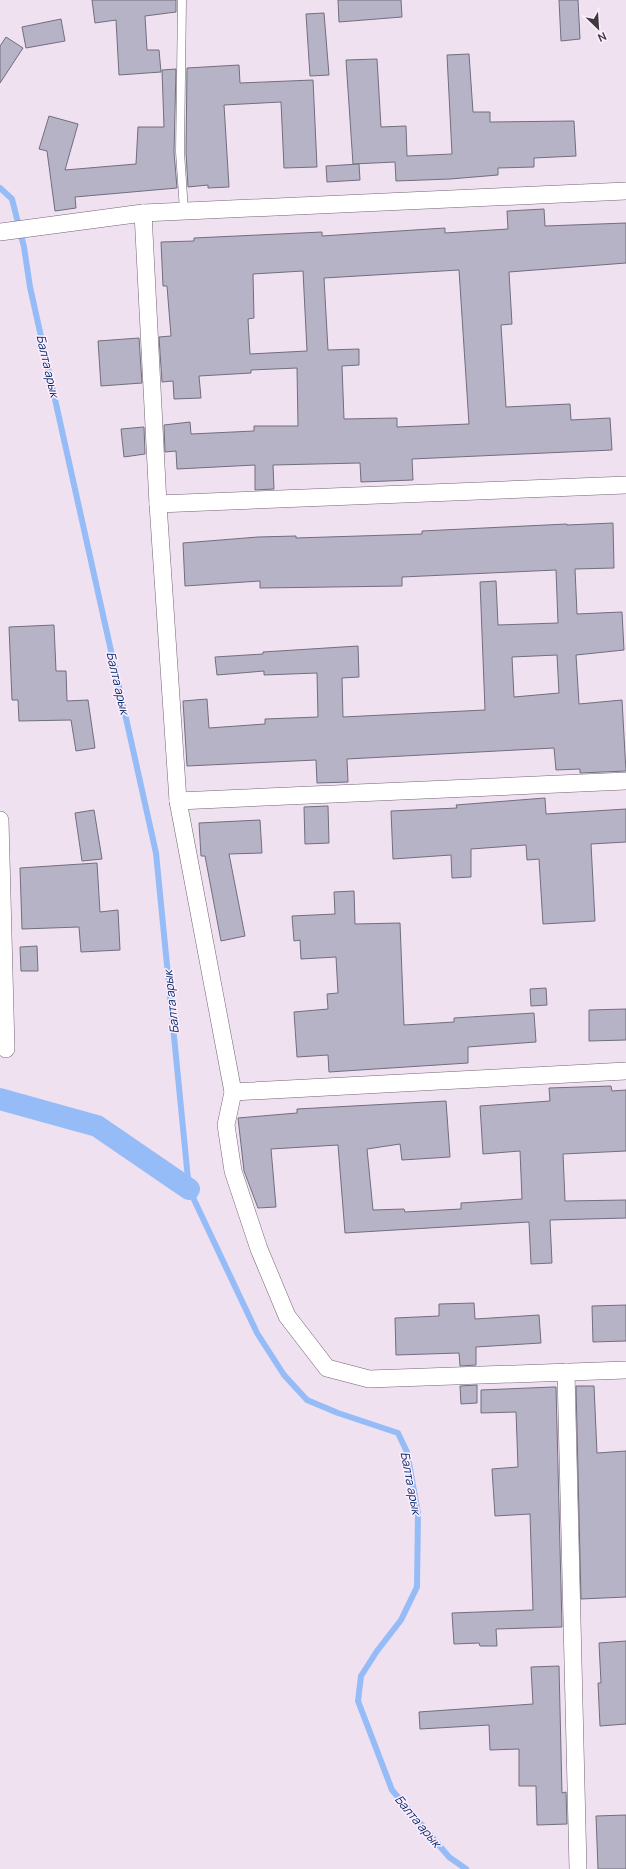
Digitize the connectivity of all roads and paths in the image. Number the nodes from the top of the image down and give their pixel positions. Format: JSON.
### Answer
{"nodes":[{"id":1,"x":182,"y":0,"type":"edge"},
{"id":2,"x":626,"y":191,"type":"edge"},
{"id":3,"x":184,"y":211,"type":"junction"},
{"id":4,"x":143,"y":213,"type":"junction"},
{"id":5,"x":5,"y":231,"type":"edge"},
{"id":6,"x":626,"y":485,"type":"edge"},
{"id":7,"x":158,"y":504,"type":"junction"},
{"id":8,"x":626,"y":781,"type":"edge"},
{"id":9,"x":178,"y":801,"type":"junction"},
{"id":10,"x":0,"y":820,"type":"edge"},
{"id":11,"x":6,"y":1049,"type":"dead end"},
{"id":12,"x":626,"y":1071,"type":"edge"},
{"id":13,"x":234,"y":1092,"type":"junction"},
{"id":14,"x":626,"y":1370,"type":"edge"},
{"id":15,"x":566,"y":1372,"type":"junction"},
{"id":16,"x":578,"y":1869,"type":"edge"}],
"edges":[{"from":1,"to":3,"type":"lane"},
{"from":2,"to":3,"type":"street"},
{"from":3,"to":4,"type":"street"},
{"from":4,"to":5,"type":"street"},
{"from":4,"to":7,"type":"street"},
{"from":6,"to":7,"type":"street"},
{"from":7,"to":9,"type":"street"},
{"from":8,"to":9,"type":"street"},
{"from":9,"to":13,"type":"street"},
{"from":10,"to":11,"type":"street"},
{"from":12,"to":13,"type":"street"},
{"from":13,"to":15,"type":"street"},
{"from":14,"to":15,"type":"street"},
{"from":15,"to":16,"type":"street"}]}
